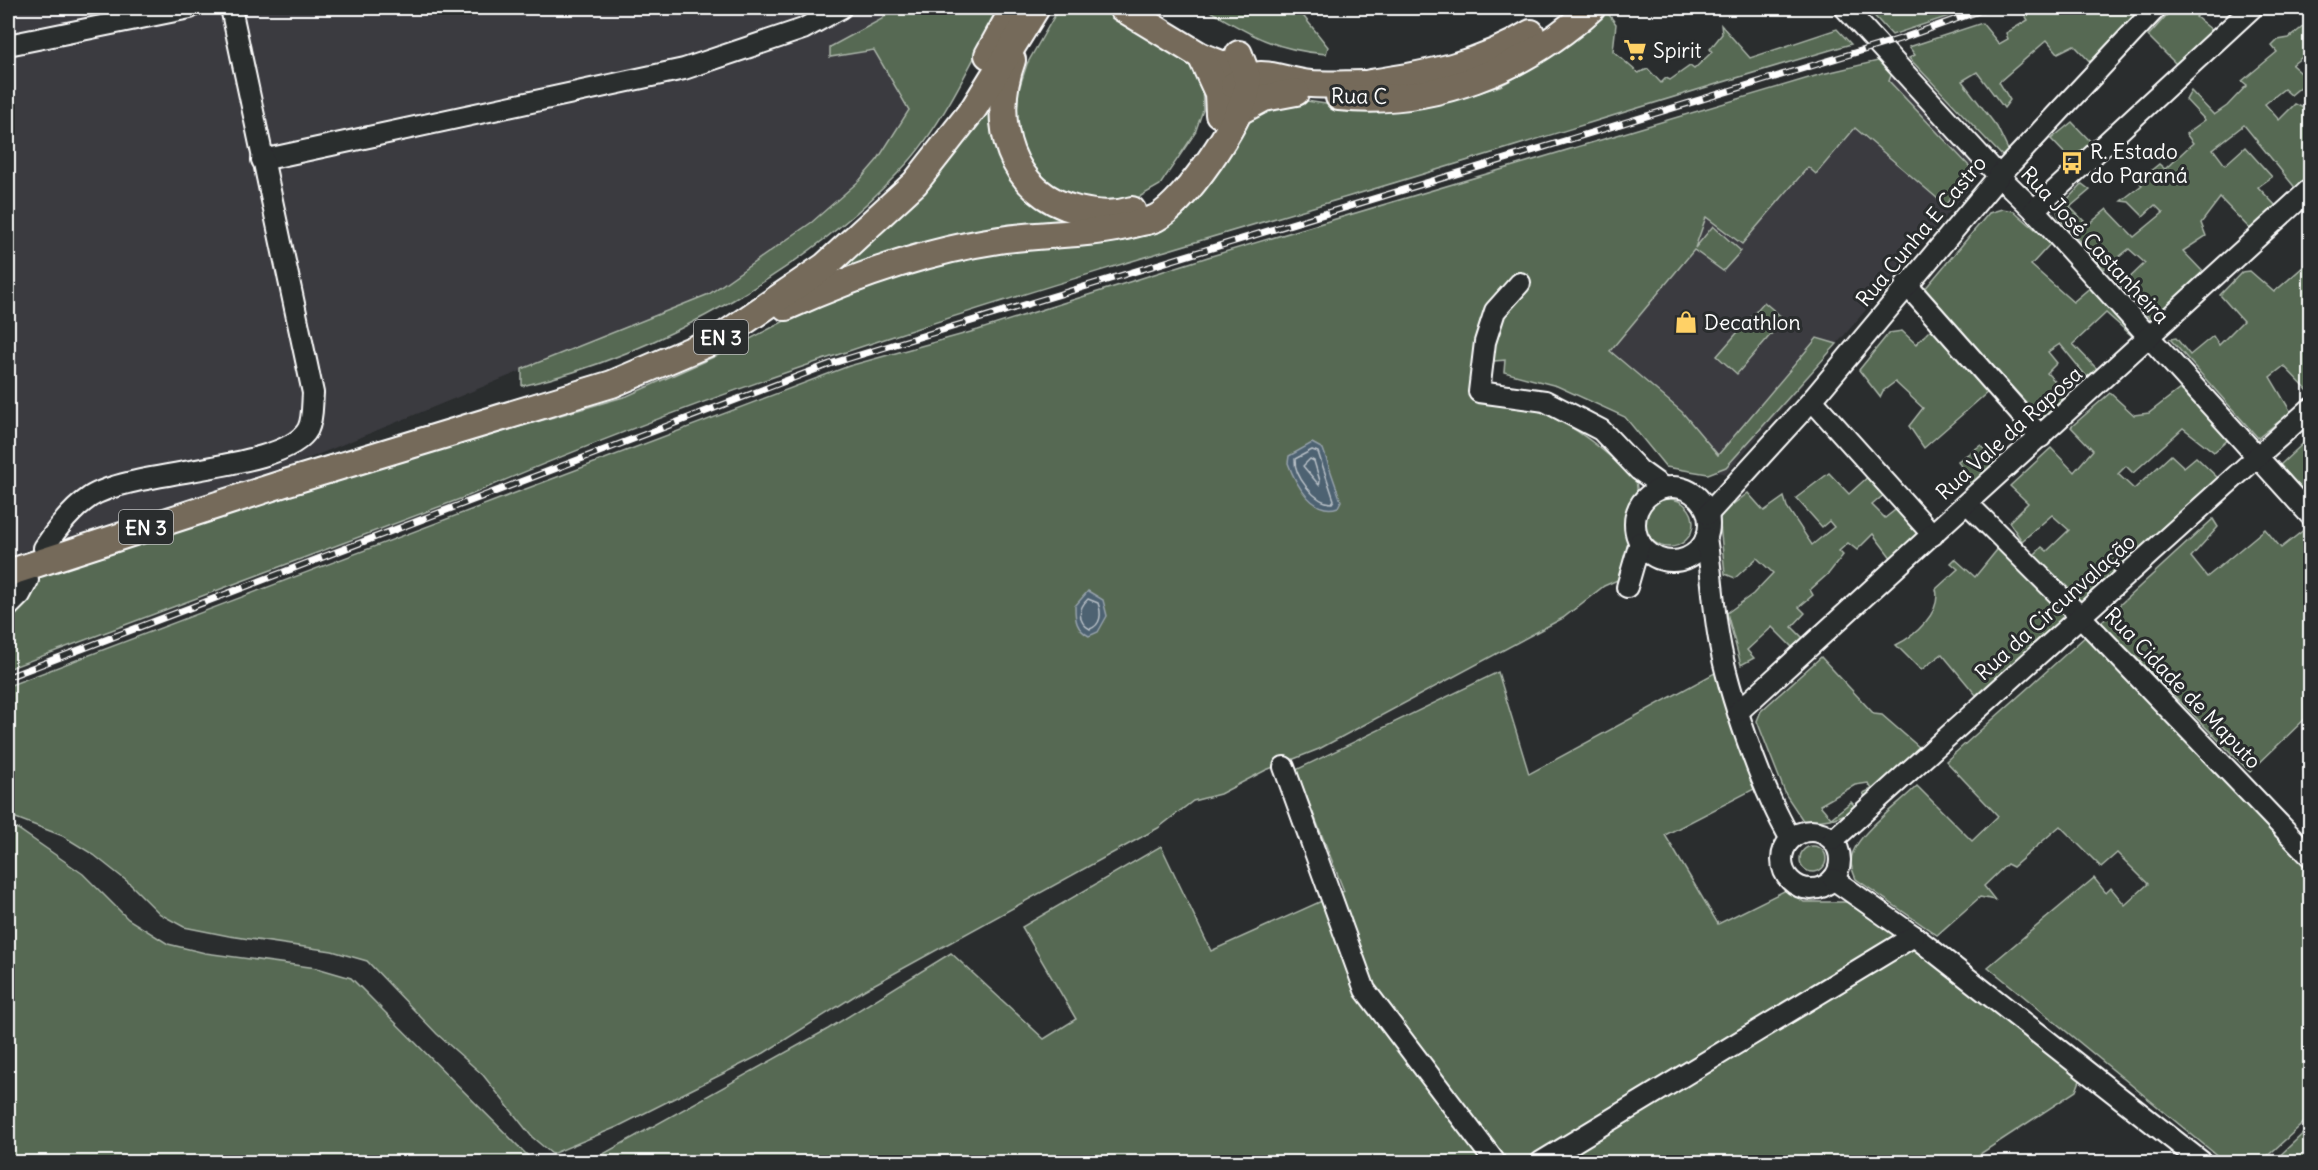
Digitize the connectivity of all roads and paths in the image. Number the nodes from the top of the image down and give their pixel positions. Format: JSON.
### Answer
{"nodes":[{"id":1,"x":190,"y":8,"type":"edge"},
{"id":2,"x":231,"y":8,"type":"edge"},
{"id":3,"x":841,"y":8,"type":"edge"},
{"id":4,"x":1036,"y":8,"type":"edge"},
{"id":5,"x":1122,"y":8,"type":"edge"},
{"id":6,"x":1155,"y":8,"type":"edge"},
{"id":7,"x":1569,"y":8,"type":"edge"},
{"id":8,"x":1592,"y":8,"type":"edge"},
{"id":9,"x":1845,"y":8,"type":"edge"},
{"id":10,"x":2156,"y":8,"type":"edge"},
{"id":11,"x":2252,"y":8,"type":"edge"},
{"id":12,"x":1018,"y":19,"type":"edge"},
{"id":13,"x":8,"y":45,"type":"edge"},
{"id":14,"x":1201,"y":56,"type":"junction"},
{"id":15,"x":1243,"y":65,"type":"junction"},
{"id":16,"x":1296,"y":92,"type":"junction"},
{"id":17,"x":1229,"y":113,"type":"junction"},
{"id":18,"x":262,"y":160,"type":"junction"},
{"id":19,"x":1999,"y":176,"type":"junction"},
{"id":20,"x":2310,"y":189,"type":"edge"},
{"id":21,"x":2034,"y":210,"type":"junction"},
{"id":22,"x":1520,"y":283,"type":"dead end"},
{"id":23,"x":1906,"y":284,"type":"junction"},
{"id":24,"x":720,"y":338,"type":"junction"},
{"id":25,"x":2149,"y":338,"type":"junction"},
{"id":26,"x":1812,"y":400,"type":"junction"},
{"id":27,"x":2310,"y":409,"type":"edge"},
{"id":28,"x":2041,"y":437,"type":"junction"},
{"id":29,"x":2257,"y":457,"type":"junction"},
{"id":30,"x":1639,"y":470,"type":"junction"},
{"id":31,"x":285,"y":483,"type":"junction"},
{"id":32,"x":1664,"y":488,"type":"junction"},
{"id":33,"x":1728,"y":489,"type":"junction"},
{"id":34,"x":1688,"y":490,"type":"junction"},
{"id":35,"x":1968,"y":504,"type":"junction"},
{"id":36,"x":1639,"y":507,"type":"junction"},
{"id":37,"x":1708,"y":514,"type":"junction"},
{"id":38,"x":2310,"y":515,"type":"edge"},
{"id":39,"x":1933,"y":535,"type":"junction"},
{"id":40,"x":1706,"y":538,"type":"junction"},
{"id":41,"x":1640,"y":542,"type":"junction"},
{"id":42,"x":44,"y":548,"type":"dead end"},
{"id":43,"x":1690,"y":556,"type":"junction"},
{"id":44,"x":1664,"y":560,"type":"junction"},
{"id":45,"x":1711,"y":567,"type":"junction"},
{"id":46,"x":18,"y":577,"type":"edge"},
{"id":47,"x":8,"y":607,"type":"edge"},
{"id":48,"x":2080,"y":616,"type":"junction"},
{"id":49,"x":1739,"y":711,"type":"junction"},
{"id":50,"x":1284,"y":767,"type":"dead end"},
{"id":51,"x":1791,"y":839,"type":"junction"},
{"id":52,"x":1833,"y":840,"type":"junction"},
{"id":53,"x":2310,"y":856,"type":"edge"},
{"id":54,"x":1833,"y":879,"type":"junction"},
{"id":55,"x":1914,"y":936,"type":"junction"},
{"id":56,"x":1495,"y":1162,"type":"edge"},
{"id":57,"x":1540,"y":1162,"type":"edge"},
{"id":58,"x":2202,"y":1162,"type":"edge"}],
"edges":[{"from":1,"to":13,"type":"street"},
{"from":2,"to":18,"type":"street"},
{"from":3,"to":18,"type":"street"},
{"from":4,"to":12,"type":"main road","number":"EN 3"},
{"from":5,"to":14,"type":"main road","name":"Rua C"},
{"from":6,"to":15,"type":"main road","name":"Rua C"},
{"from":7,"to":15,"type":"main road","name":"Rua C"},
{"from":8,"to":16,"type":"main road","name":"Rua C"},
{"from":9,"to":19,"type":"street","name":"Rua José Castanheira"},
{"from":10,"to":19,"type":"street","name":"Rua Cunha E Castro"},
{"from":11,"to":21,"type":"street"},
{"from":12,"to":17,"type":"main road"},
{"from":12,"to":24,"type":"main road","number":"EN 3"},
{"from":12,"to":31,"type":"main road","number":"EN 3"},
{"from":14,"to":15,"type":"main road","name":"Rua C"},
{"from":14,"to":17,"type":"main road"},
{"from":15,"to":16,"type":"main road","name":"Rua C"},
{"from":15,"to":17,"type":"main road"},
{"from":16,"to":17,"type":"main road"},
{"from":17,"to":24,"type":"main road"},
{"from":18,"to":42,"type":"street"},
{"from":19,"to":21,"type":"street","name":"Rua José Castanheira"},
{"from":19,"to":23,"type":"street","name":"Rua Cunha E Castro"},
{"from":20,"to":25,"type":"street","name":"Rua Vale da Raposa"},
{"from":21,"to":25,"type":"street","name":"Rua José Castanheira"},
{"from":22,"to":30,"type":"street"},
{"from":23,"to":26,"type":"street","name":"Rua Cunha E Castro"},
{"from":23,"to":28,"type":"street"},
{"from":24,"to":31,"type":"main road","number":"EN 3"},
{"from":25,"to":28,"type":"street","name":"Rua Vale da Raposa"},
{"from":25,"to":29,"type":"street","name":"Rua José Castanheira"},
{"from":26,"to":33,"type":"street","name":"Rua Cunha E Castro"},
{"from":26,"to":39,"type":"street"},
{"from":27,"to":29,"type":"street","name":"Rua da Circunvalação"},
{"from":28,"to":35,"type":"street","name":"Rua Vale da Raposa"},
{"from":29,"to":38,"type":"street","name":"Rua José Castanheira"},
{"from":29,"to":48,"type":"street","name":"Rua da Circunvalação"},
{"from":30,"to":32,"type":"street"},
{"from":30,"to":36,"type":"street"},
{"from":31,"to":46,"type":"main road","number":"EN 3"},
{"from":32,"to":34,"type":"street"},
{"from":32,"to":36,"type":"street"},
{"from":33,"to":34,"type":"street"},
{"from":33,"to":37,"type":"street","name":"Rua Cunha E Castro"},
{"from":34,"to":37,"type":"street"},
{"from":35,"to":39,"type":"street","name":"Rua Vale da Raposa"},
{"from":35,"to":48,"type":"street","name":"Rua Cidade de Maputo"},
{"from":36,"to":41,"type":"street"},
{"from":37,"to":40,"type":"street"},
{"from":39,"to":49,"type":"street","name":"Rua Vale da Raposa"},
{"from":40,"to":43,"type":"street"},
{"from":40,"to":45,"type":"street"},
{"from":41,"to":44,"type":"street"},
{"from":41,"to":44,"type":"street"},
{"from":43,"to":44,"type":"street"},
{"from":43,"to":45,"type":"street"},
{"from":45,"to":49,"type":"street"},
{"from":46,"to":47,"type":"street"},
{"from":48,"to":52,"type":"street","name":"Rua da Circunvalação"},
{"from":48,"to":53,"type":"street","name":"Rua Cidade de Maputo"},
{"from":49,"to":51,"type":"street"},
{"from":50,"to":56,"type":"street"},
{"from":51,"to":52,"type":"street"},
{"from":51,"to":54,"type":"street"},
{"from":52,"to":54,"type":"street"},
{"from":54,"to":55,"type":"street"},
{"from":55,"to":57,"type":"street"},
{"from":55,"to":58,"type":"street"}]}
